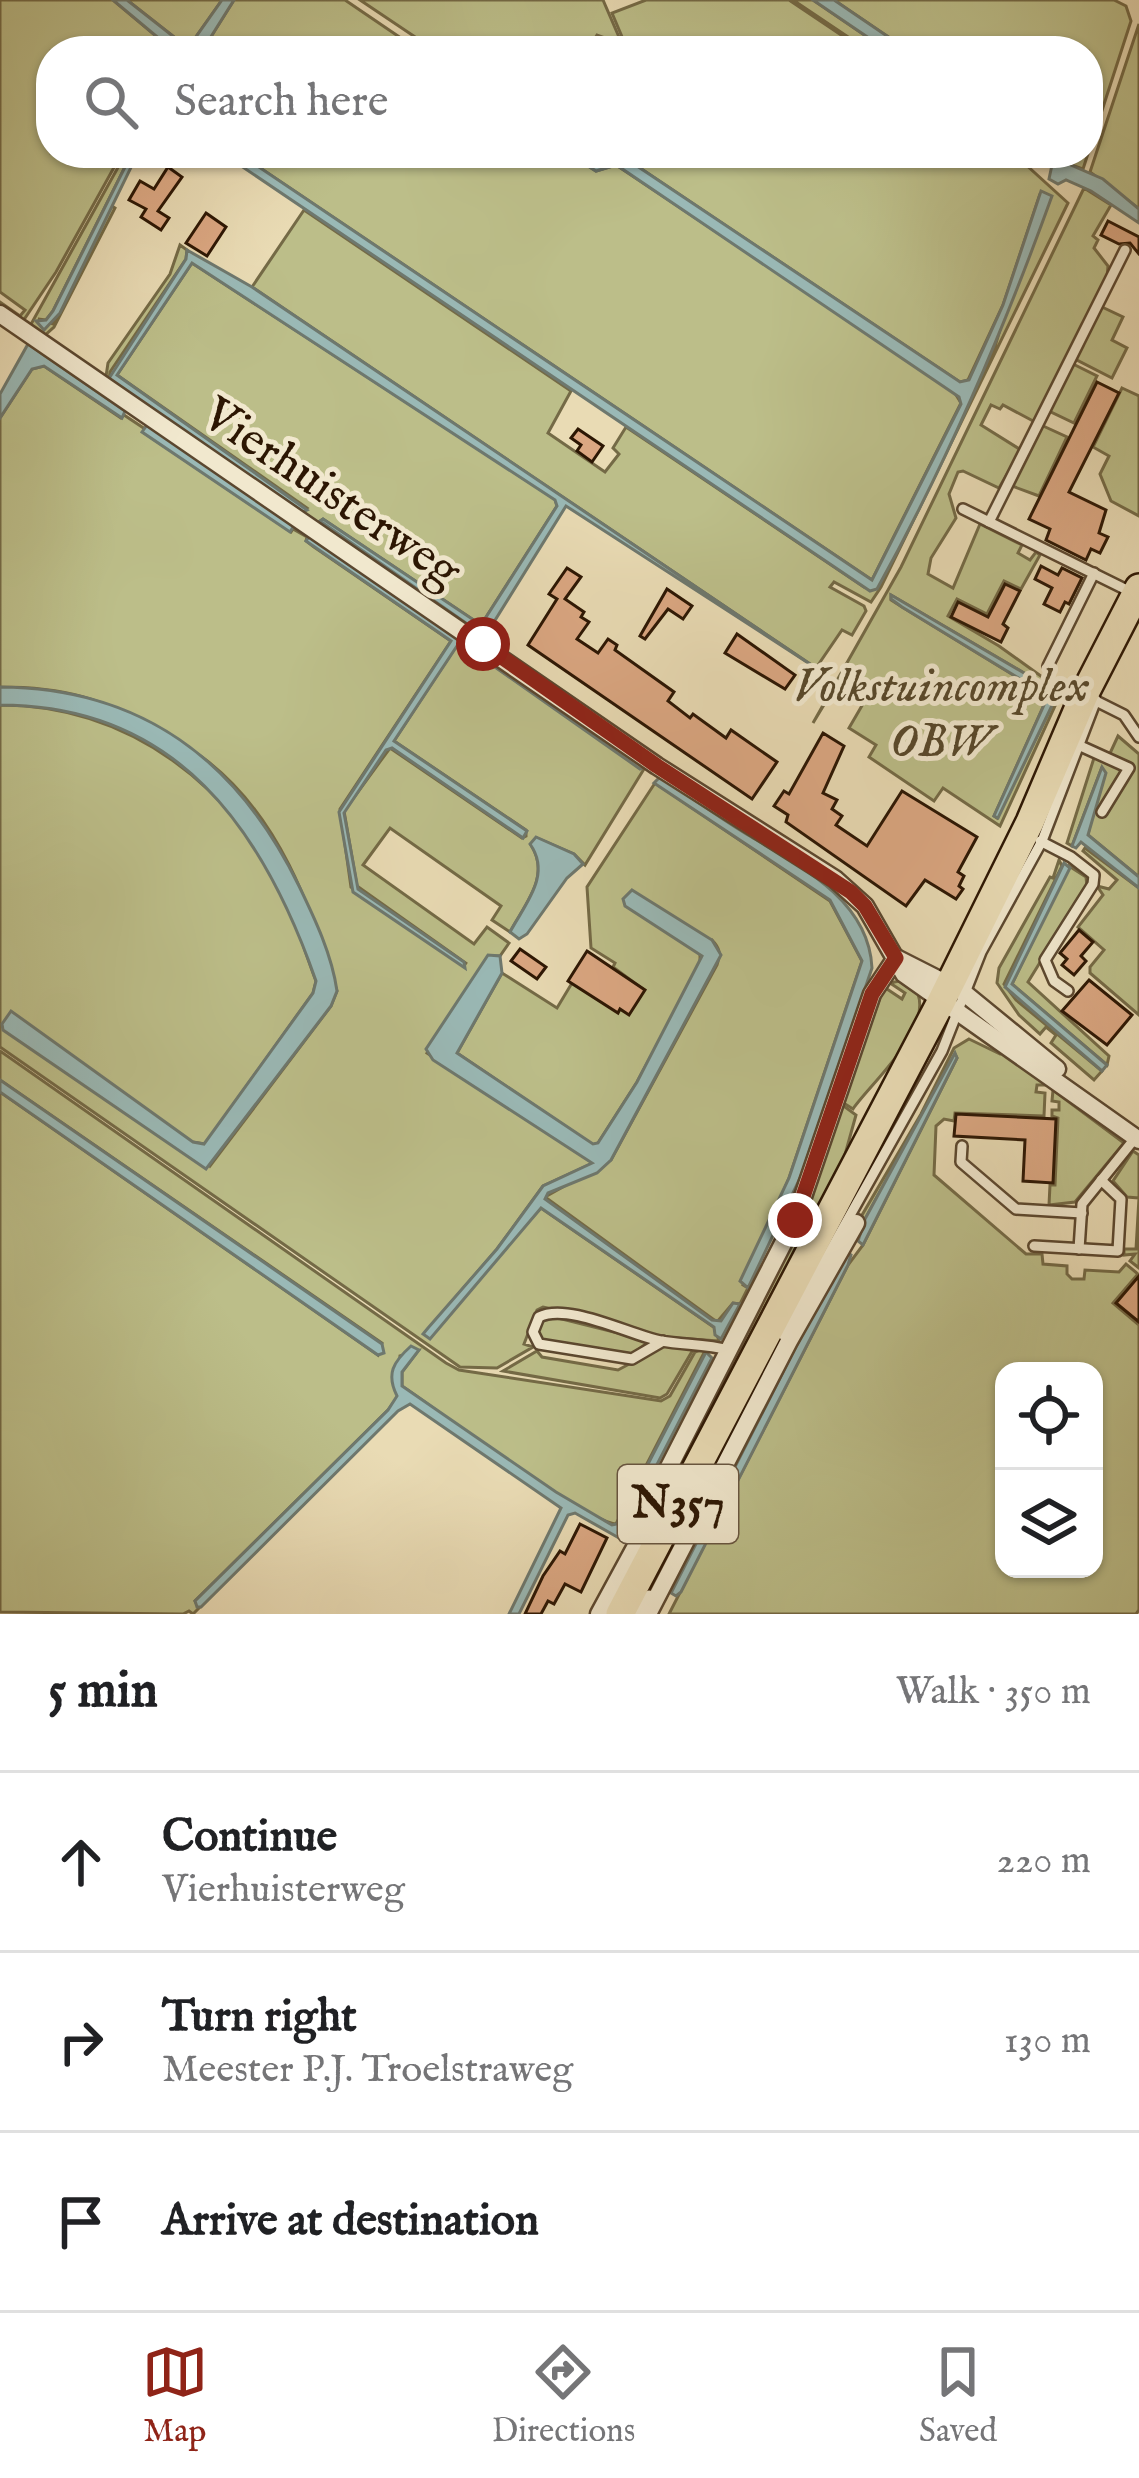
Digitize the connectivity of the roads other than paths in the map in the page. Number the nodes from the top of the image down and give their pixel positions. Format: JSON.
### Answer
{"nodes":[{"id":1,"x":1125,"y":250,"type":"dead end"},
{"id":2,"x":0,"y":314,"type":"edge"},
{"id":3,"x":962,"y":508,"type":"dead end"},
{"id":4,"x":989,"y":522,"type":"junction"},
{"id":5,"x":1094,"y":573,"type":"junction"},
{"id":6,"x":1138,"y":599,"type":"edge"},
{"id":7,"x":1048,"y":666,"type":"dead end"},
{"id":8,"x":1096,"y":701,"type":"junction"},
{"id":9,"x":1139,"y":736,"type":"edge"},
{"id":10,"x":1072,"y":742,"type":"junction"},
{"id":11,"x":1102,"y":812,"type":"dead end"},
{"id":12,"x":1033,"y":837,"type":"junction"},
{"id":13,"x":896,"y":958,"type":"junction"},
{"id":14,"x":1068,"y":991,"type":"dead end"},
{"id":15,"x":952,"y":998,"type":"junction"},
{"id":16,"x":1136,"y":1137,"type":"edge"},
{"id":17,"x":962,"y":1146,"type":"dead end"},
{"id":18,"x":1101,"y":1180,"type":"junction"},
{"id":19,"x":1082,"y":1213,"type":"junction"},
{"id":20,"x":856,"y":1223,"type":"dead end"},
{"id":21,"x":1034,"y":1246,"type":"dead end"},
{"id":22,"x":1079,"y":1249,"type":"junction"},
{"id":23,"x":663,"y":1341,"type":"junction"},
{"id":24,"x":729,"y":1350,"type":"junction"},
{"id":25,"x":599,"y":1614,"type":"edge"},
{"id":26,"x":620,"y":1614,"type":"edge"},
{"id":27,"x":638,"y":1614,"type":"edge"},
{"id":28,"x":648,"y":1614,"type":"edge"}],
"edges":[{"from":1,"to":4,"type":"lane"},
{"from":2,"to":13,"type":"street","name":"Vierhuisterweg"},
{"from":3,"to":4,"type":"lane"},
{"from":4,"to":5,"type":"lane"},
{"from":5,"to":6,"type":"lane"},
{"from":5,"to":7,"type":"lane"},
{"from":6,"to":8,"type":"lane"},
{"from":6,"to":10,"type":"main road","number":"N357"},
{"from":8,"to":9,"type":"lane"},
{"from":8,"to":10,"type":"lane"},
{"from":10,"to":11,"type":"lane"},
{"from":10,"to":12,"type":"main road","number":"N357"},
{"from":12,"to":14,"type":"lane"},
{"from":12,"to":15,"type":"main road","number":"N357"},
{"from":13,"to":15,"type":"street"},
{"from":13,"to":24,"type":"street"},
{"from":15,"to":16,"type":"street"},
{"from":15,"to":26,"type":"main road","number":"N357"},
{"from":15,"to":27,"type":"lane"},
{"from":16,"to":18,"type":"lane"},
{"from":17,"to":19,"type":"lane"},
{"from":18,"to":19,"type":"lane"},
{"from":18,"to":22,"type":"lane"},
{"from":19,"to":22,"type":"lane"},
{"from":20,"to":28,"type":"street"},
{"from":21,"to":22,"type":"lane"},
{"from":23,"to":23,"type":"lane"},
{"from":23,"to":24,"type":"lane"},
{"from":24,"to":25,"type":"street"}]}
